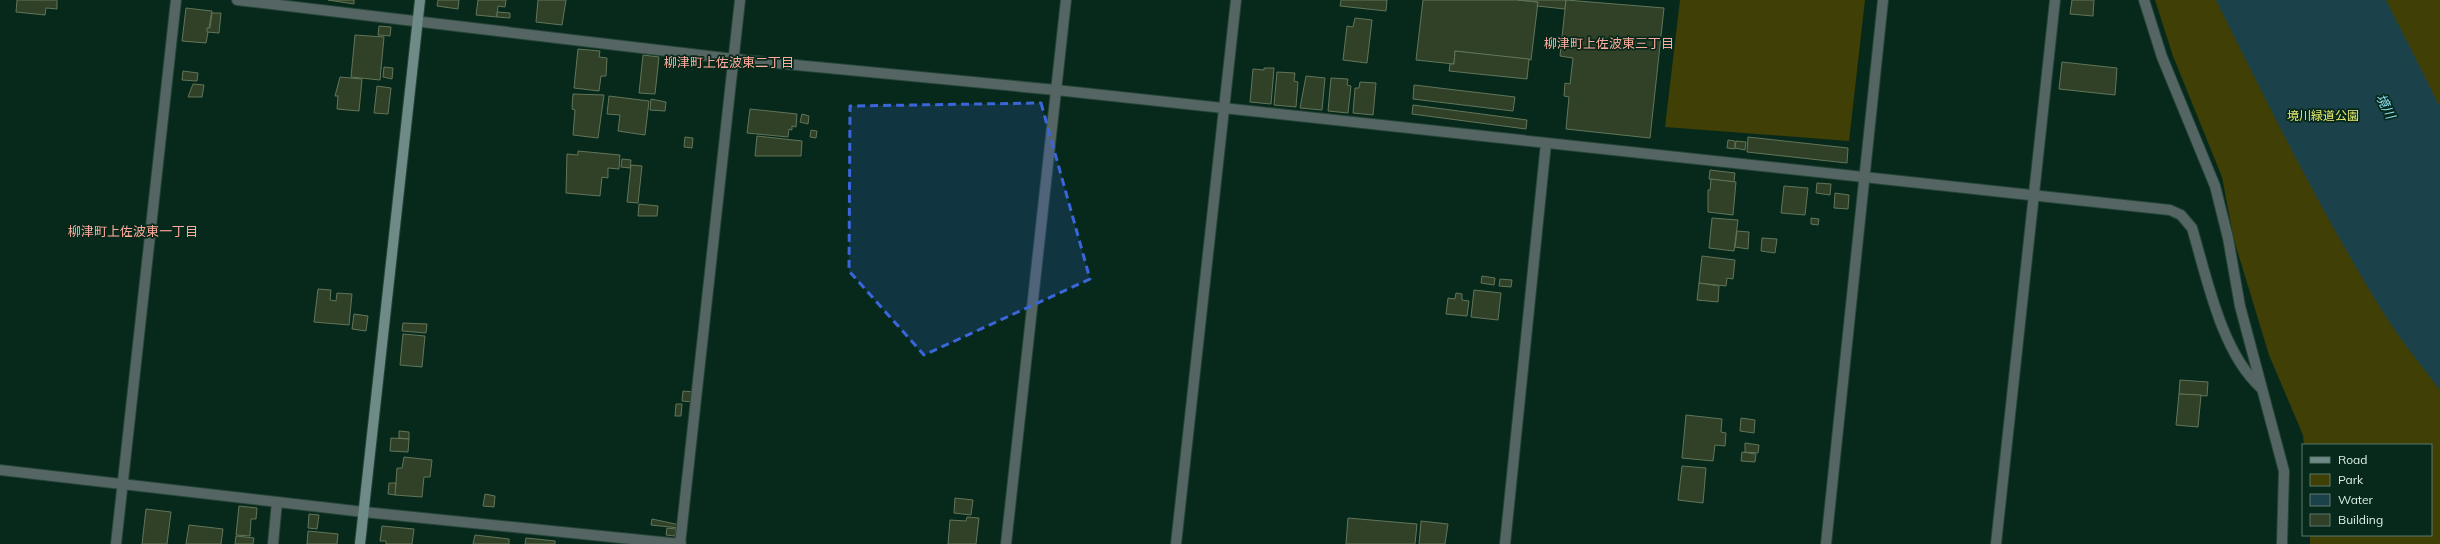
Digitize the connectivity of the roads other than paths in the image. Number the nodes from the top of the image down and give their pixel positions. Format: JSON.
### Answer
{"nodes":[{"id":1,"x":176,"y":0,"type":"edge"},
{"id":2,"x":237,"y":0,"type":"edge"},
{"id":3,"x":420,"y":0,"type":"edge"},
{"id":4,"x":740,"y":0,"type":"edge"},
{"id":5,"x":1066,"y":0,"type":"edge"},
{"id":6,"x":1236,"y":0,"type":"edge"},
{"id":7,"x":1883,"y":0,"type":"edge"},
{"id":8,"x":2055,"y":0,"type":"edge"},
{"id":9,"x":2144,"y":0,"type":"edge"},
{"id":10,"x":418,"y":20,"type":"junction"},
{"id":11,"x":734,"y":59,"type":"junction"},
{"id":12,"x":1056,"y":90,"type":"junction"},
{"id":13,"x":1224,"y":108,"type":"junction"},
{"id":14,"x":1546,"y":143,"type":"junction"},
{"id":15,"x":1864,"y":178,"type":"junction"},
{"id":16,"x":2034,"y":197,"type":"junction"},
{"id":17,"x":2260,"y":387,"type":"junction"},
{"id":18,"x":0,"y":470,"type":"edge"},
{"id":19,"x":123,"y":484,"type":"junction"},
{"id":20,"x":277,"y":502,"type":"junction"},
{"id":21,"x":364,"y":512,"type":"junction"},
{"id":22,"x":116,"y":544,"type":"edge"},
{"id":23,"x":273,"y":544,"type":"edge"},
{"id":24,"x":360,"y":544,"type":"edge"},
{"id":25,"x":681,"y":544,"type":"edge"},
{"id":26,"x":1006,"y":544,"type":"edge"},
{"id":27,"x":1176,"y":544,"type":"edge"},
{"id":28,"x":1505,"y":544,"type":"edge"},
{"id":29,"x":1826,"y":544,"type":"edge"},
{"id":30,"x":1996,"y":544,"type":"edge"},
{"id":31,"x":2282,"y":544,"type":"edge"}],
"edges":[{"from":1,"to":19,"type":"street"},
{"from":2,"to":10,"type":"street"},
{"from":3,"to":10,"type":"street"},
{"from":4,"to":11,"type":"street"},
{"from":5,"to":12,"type":"street"},
{"from":6,"to":13,"type":"street"},
{"from":7,"to":15,"type":"street"},
{"from":8,"to":16,"type":"street"},
{"from":9,"to":17,"type":"street"},
{"from":10,"to":11,"type":"street"},
{"from":10,"to":21,"type":"street"},
{"from":11,"to":12,"type":"street"},
{"from":11,"to":25,"type":"street"},
{"from":12,"to":13,"type":"street"},
{"from":12,"to":26,"type":"street"},
{"from":13,"to":14,"type":"street"},
{"from":13,"to":27,"type":"street"},
{"from":14,"to":15,"type":"street"},
{"from":14,"to":28,"type":"street"},
{"from":15,"to":16,"type":"street"},
{"from":15,"to":29,"type":"street"},
{"from":16,"to":17,"type":"street"},
{"from":16,"to":30,"type":"street"},
{"from":17,"to":31,"type":"street"},
{"from":18,"to":19,"type":"street"},
{"from":19,"to":20,"type":"street"},
{"from":19,"to":22,"type":"street"},
{"from":20,"to":21,"type":"street"},
{"from":20,"to":23,"type":"street"},
{"from":21,"to":24,"type":"street"},
{"from":21,"to":25,"type":"street"}]}
